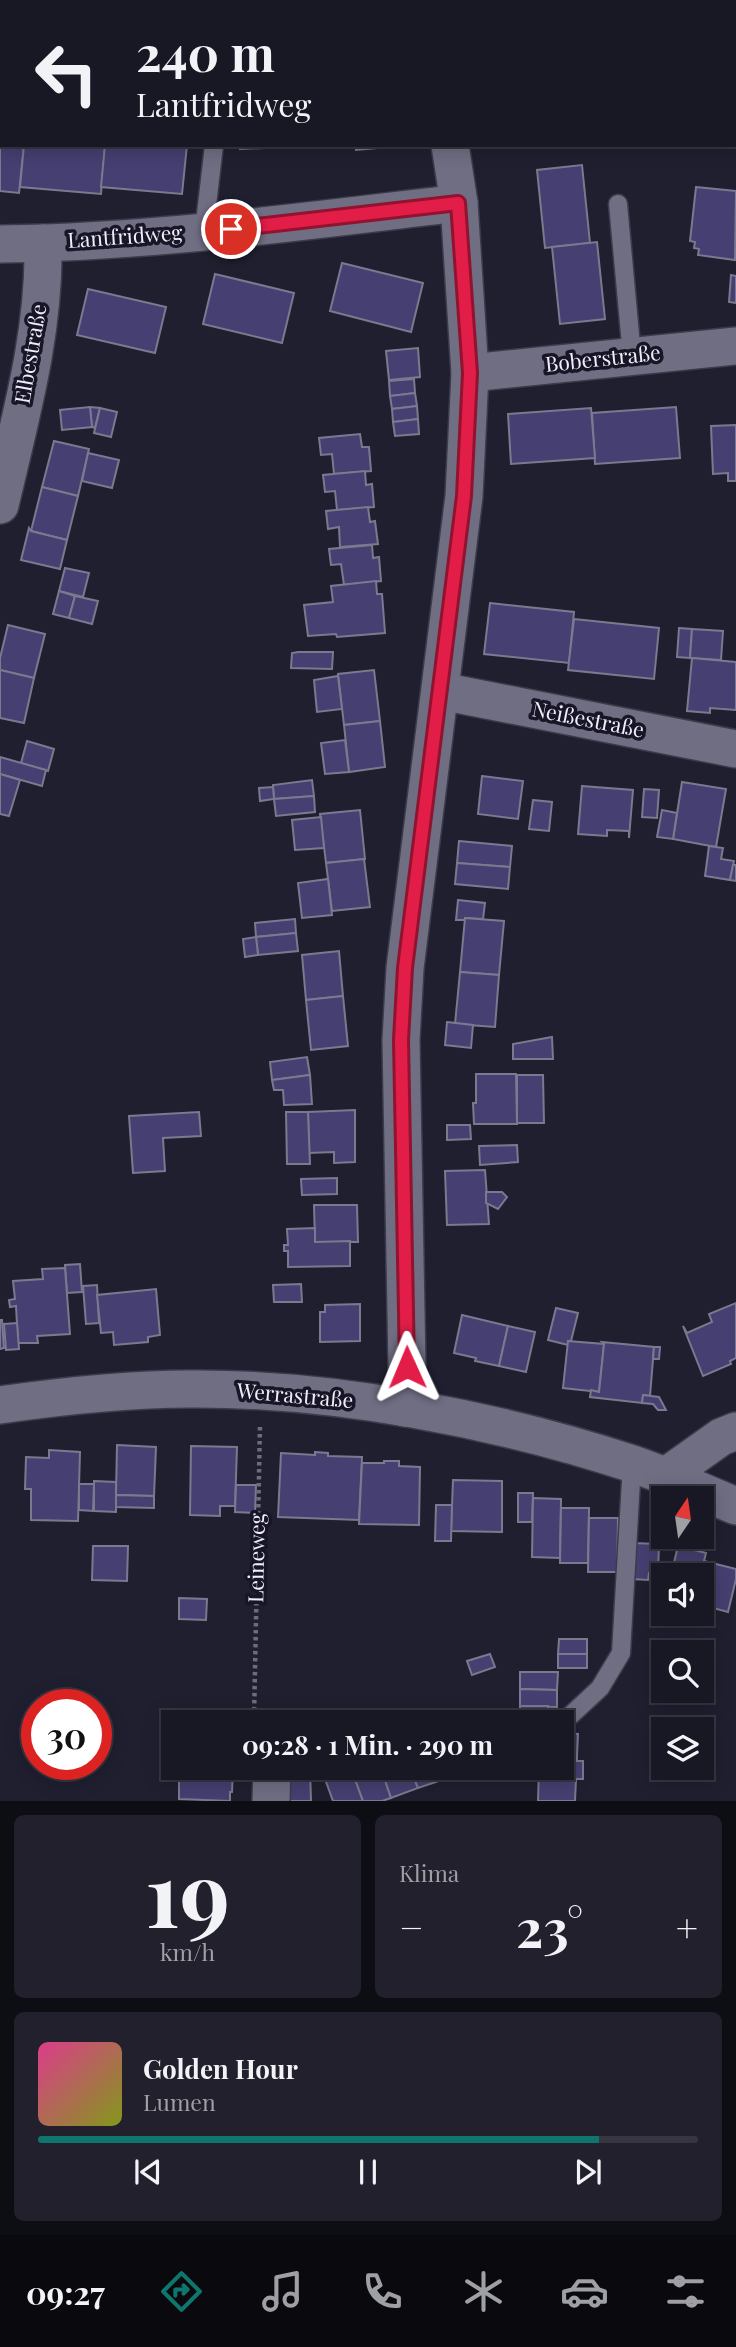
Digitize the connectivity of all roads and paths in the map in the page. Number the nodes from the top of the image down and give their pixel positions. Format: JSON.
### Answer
{"nodes":[{"id":1,"x":214,"y":147,"type":"edge"},
{"id":2,"x":450,"y":147,"type":"edge"},
{"id":3,"x":458,"y":203,"type":"junction"},
{"id":4,"x":618,"y":204,"type":"dead end"},
{"id":5,"x":205,"y":232,"type":"junction"},
{"id":6,"x":43,"y":243,"type":"junction"},
{"id":7,"x":0,"y":244,"type":"edge"},
{"id":8,"x":736,"y":346,"type":"edge"},
{"id":9,"x":632,"y":356,"type":"junction"},
{"id":10,"x":470,"y":373,"type":"junction"},
{"id":11,"x":0,"y":505,"type":"edge"},
{"id":12,"x":441,"y":691,"type":"junction"},
{"id":13,"x":736,"y":749,"type":"edge"},
{"id":14,"x":261,"y":1391,"type":"junction"},
{"id":15,"x":0,"y":1405,"type":"edge"},
{"id":16,"x":405,"y":1408,"type":"junction"},
{"id":17,"x":729,"y":1434,"type":"edge"},
{"id":18,"x":632,"y":1464,"type":"junction"},
{"id":19,"x":666,"y":1476,"type":"junction"},
{"id":20,"x":736,"y":1507,"type":"edge"},
{"id":21,"x":254,"y":1710,"type":"edge"},
{"id":22,"x":574,"y":1712,"type":"edge"},
{"id":23,"x":272,"y":1780,"type":"edge"},
{"id":24,"x":271,"y":1801,"type":"edge"}],
"edges":[{"from":1,"to":5,"type":"lane"},
{"from":2,"to":3,"type":"street"},
{"from":3,"to":5,"type":"street","name":"Lantfridweg"},
{"from":3,"to":10,"type":"street"},
{"from":4,"to":9,"type":"lane"},
{"from":5,"to":6,"type":"street","name":"Lantfridweg"},
{"from":6,"to":7,"type":"street","name":"Lantfridweg"},
{"from":6,"to":11,"type":"street","name":"Elbestraße"},
{"from":8,"to":9,"type":"street","name":"Boberstraße"},
{"from":9,"to":10,"type":"street","name":"Boberstraße"},
{"from":10,"to":12,"type":"street"},
{"from":12,"to":13,"type":"street","name":"Neißestraße"},
{"from":12,"to":16,"type":"street"},
{"from":14,"to":15,"type":"street","name":"Werrastraße"},
{"from":14,"to":16,"type":"street","name":"Werrastraße"},
{"from":14,"to":21,"type":"path","name":"Leineweg"},
{"from":16,"to":18,"type":"street","name":"Werrastraße"},
{"from":17,"to":19,"type":"street"},
{"from":18,"to":19,"type":"street","name":"Werrastraße"},
{"from":18,"to":22,"type":"lane"},
{"from":19,"to":20,"type":"street","name":"Werrastraße"},
{"from":23,"to":24,"type":"street"}]}
